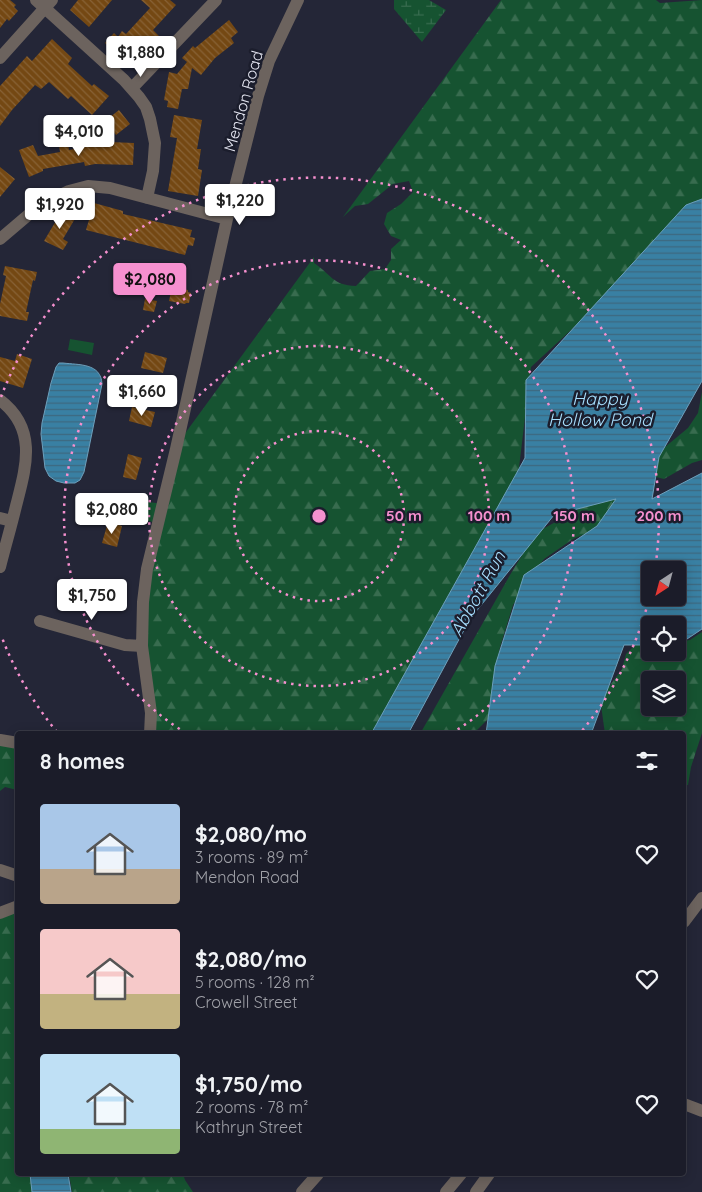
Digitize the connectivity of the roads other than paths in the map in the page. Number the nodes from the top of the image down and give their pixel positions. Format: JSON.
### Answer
{"nodes":[{"id":1,"x":216,"y":0,"type":"edge"},
{"id":2,"x":298,"y":0,"type":"edge"},
{"id":3,"x":44,"y":3,"type":"edge"},
{"id":4,"x":0,"y":58,"type":"edge"},
{"id":5,"x":132,"y":88,"type":"junction"},
{"id":6,"x":147,"y":198,"type":"junction"},
{"id":7,"x":227,"y":219,"type":"junction"},
{"id":8,"x":3,"y":232,"type":"edge"},
{"id":9,"x":0,"y":400,"type":"edge"},
{"id":10,"x":6,"y":520,"type":"edge"},
{"id":11,"x":0,"y":567,"type":"edge"},
{"id":12,"x":40,"y":621,"type":"dead end"},
{"id":13,"x":142,"y":646,"type":"junction"},
{"id":14,"x":150,"y":731,"type":"edge"},
{"id":15,"x":0,"y":740,"type":"edge"},
{"id":16,"x":15,"y":742,"type":"edge"},
{"id":17,"x":0,"y":870,"type":"edge"},
{"id":18,"x":15,"y":875,"type":"edge"},
{"id":19,"x":702,"y":898,"type":"edge"},
{"id":20,"x":15,"y":907,"type":"edge"},
{"id":21,"x":698,"y":910,"type":"edge"},
{"id":22,"x":0,"y":913,"type":"edge"},
{"id":23,"x":686,"y":920,"type":"edge"},
{"id":24,"x":686,"y":1105,"type":"edge"},
{"id":25,"x":702,"y":1111,"type":"edge"},
{"id":26,"x":316,"y":1176,"type":"edge"},
{"id":27,"x":459,"y":1176,"type":"edge"},
{"id":28,"x":487,"y":1176,"type":"edge"},
{"id":29,"x":302,"y":1192,"type":"edge"},
{"id":30,"x":446,"y":1192,"type":"edge"},
{"id":31,"x":476,"y":1192,"type":"edge"}],
"edges":[{"from":1,"to":5,"type":"street"},
{"from":2,"to":7,"type":"street","name":"Mendon Road"},
{"from":3,"to":4,"type":"street"},
{"from":3,"to":5,"type":"street"},
{"from":5,"to":6,"type":"street"},
{"from":6,"to":7,"type":"street"},
{"from":6,"to":8,"type":"street"},
{"from":7,"to":13,"type":"street","name":"Mendon Road"},
{"from":9,"to":10,"type":"street"},
{"from":10,"to":11,"type":"street"},
{"from":12,"to":13,"type":"street"},
{"from":13,"to":14,"type":"street","name":"Mendon Road"},
{"from":15,"to":16,"type":"street"},
{"from":17,"to":18,"type":"street"},
{"from":19,"to":21,"type":"street"},
{"from":20,"to":22,"type":"street"},
{"from":21,"to":23,"type":"street"},
{"from":24,"to":25,"type":"street"},
{"from":26,"to":29,"type":"street"},
{"from":27,"to":30,"type":"street"},
{"from":28,"to":31,"type":"street"}]}
